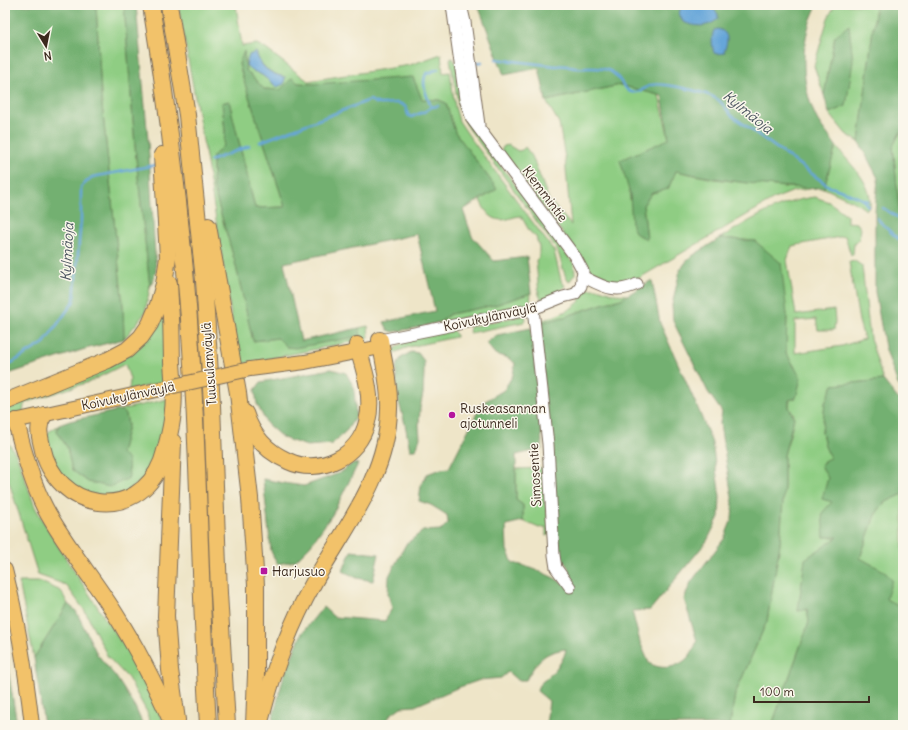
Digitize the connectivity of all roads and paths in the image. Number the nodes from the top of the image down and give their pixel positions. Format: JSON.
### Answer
{"nodes":[{"id":1,"x":169,"y":5,"type":"edge"},
{"id":2,"x":452,"y":5,"type":"edge"},
{"id":3,"x":461,"y":5,"type":"edge"},
{"id":4,"x":151,"y":6,"type":"edge"},
{"id":5,"x":188,"y":115,"type":"junction"},
{"id":6,"x":480,"y":131,"type":"junction"},
{"id":7,"x":168,"y":257,"type":"junction"},
{"id":8,"x":582,"y":276,"type":"junction"},
{"id":9,"x":637,"y":284,"type":"dead end"},
{"id":10,"x":534,"y":309,"type":"junction"},
{"id":11,"x":380,"y":344,"type":"junction"},
{"id":12,"x":358,"y":348,"type":"junction"},
{"id":13,"x":238,"y":393,"type":"junction"},
{"id":14,"x":5,"y":402,"type":"edge"},
{"id":15,"x":173,"y":411,"type":"junction"},
{"id":16,"x":44,"y":414,"type":"junction"},
{"id":17,"x":10,"y":422,"type":"edge"},
{"id":18,"x":5,"y":570,"type":"edge"},
{"id":19,"x":570,"y":586,"type":"dead end"},
{"id":20,"x":32,"y":725,"type":"edge"},
{"id":21,"x":173,"y":725,"type":"edge"},
{"id":22,"x":178,"y":725,"type":"edge"},
{"id":23,"x":208,"y":725,"type":"edge"},
{"id":24,"x":226,"y":725,"type":"edge"},
{"id":25,"x":254,"y":725,"type":"edge"},
{"id":26,"x":259,"y":725,"type":"edge"}],
"edges":[{"from":1,"to":5,"type":"highway","name":"Tuusulanväylä"},
{"from":2,"to":6,"type":"street","name":"Klemmintie"},
{"from":3,"to":6,"type":"street","name":"Klemmintie"},
{"from":4,"to":7,"type":"highway"},
{"from":4,"to":23,"type":"highway","name":"Tuusulanväylä"},
{"from":5,"to":13,"type":"highway"},
{"from":5,"to":24,"type":"highway","name":"Tuusulanväylä"},
{"from":6,"to":8,"type":"street","name":"Klemmintie"},
{"from":7,"to":14,"type":"highway"},
{"from":7,"to":15,"type":"highway"},
{"from":8,"to":9,"type":"street"},
{"from":8,"to":10,"type":"street","name":"Koivukylänväylä"},
{"from":10,"to":11,"type":"street","name":"Koivukylänväylä"},
{"from":10,"to":19,"type":"street","name":"Simosentie"},
{"from":11,"to":12,"type":"main road","name":"Koivukylänväylä"},
{"from":11,"to":26,"type":"highway"},
{"from":12,"to":13,"type":"highway"},
{"from":12,"to":16,"type":"main road","name":"Koivukylänväylä","bridge":true},
{"from":13,"to":25,"type":"highway"},
{"from":15,"to":16,"type":"highway"},
{"from":15,"to":22,"type":"highway"},
{"from":16,"to":17,"type":"main road","name":"Koivukylänväylä"},
{"from":17,"to":21,"type":"highway"},
{"from":18,"to":20,"type":"main road"}]}
